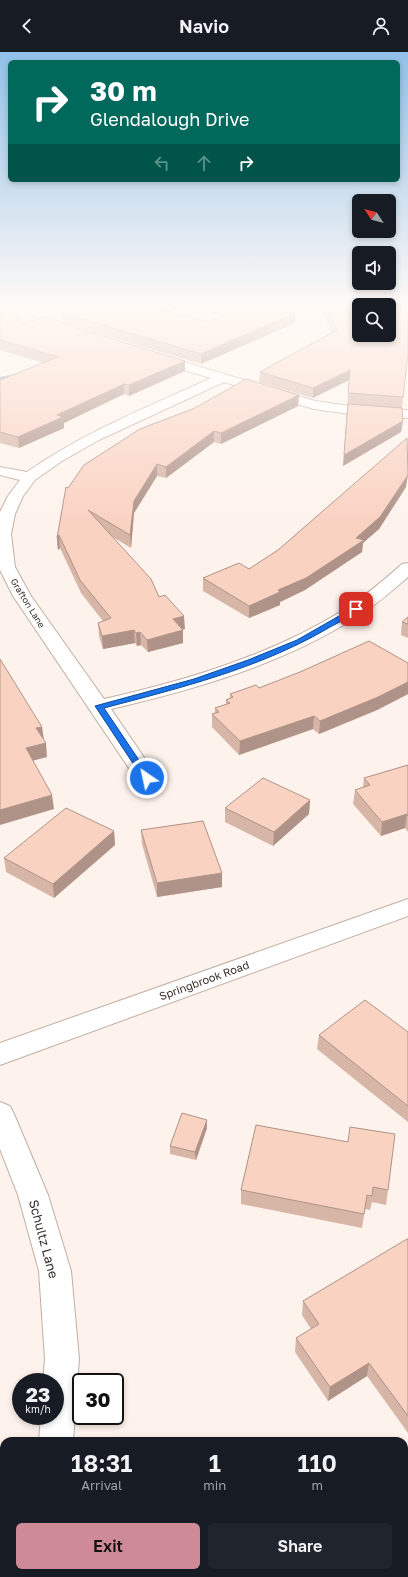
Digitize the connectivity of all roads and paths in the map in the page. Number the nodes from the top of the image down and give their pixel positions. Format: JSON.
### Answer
{"nodes":[{"id":1,"x":219,"y":379,"type":"edge"},
{"id":2,"x":226,"y":379,"type":"edge"},
{"id":3,"x":408,"y":414,"type":"edge"},
{"id":4,"x":0,"y":471,"type":"edge"},
{"id":5,"x":30,"y":477,"type":"junction"},
{"id":6,"x":408,"y":568,"type":"edge"},
{"id":7,"x":99,"y":706,"type":"junction"},
{"id":8,"x":147,"y":778,"type":"dead end"},
{"id":9,"x":408,"y":907,"type":"edge"},
{"id":10,"x":0,"y":1054,"type":"edge"},
{"id":11,"x":0,"y":1114,"type":"edge"},
{"id":12,"x":56,"y":1437,"type":"edge"}],
"edges":[{"from":1,"to":5,"type":"street","name":"Grafton Lane"},
{"from":2,"to":3,"type":"street"},
{"from":4,"to":5,"type":"street"},
{"from":5,"to":7,"type":"street","name":"Grafton Lane"},
{"from":6,"to":7,"type":"street"},
{"from":7,"to":8,"type":"street","name":"Grafton Lane"},
{"from":9,"to":10,"type":"street","name":"Springbrook Road"},
{"from":11,"to":12,"type":"street","name":"Schultz Lane"}]}
